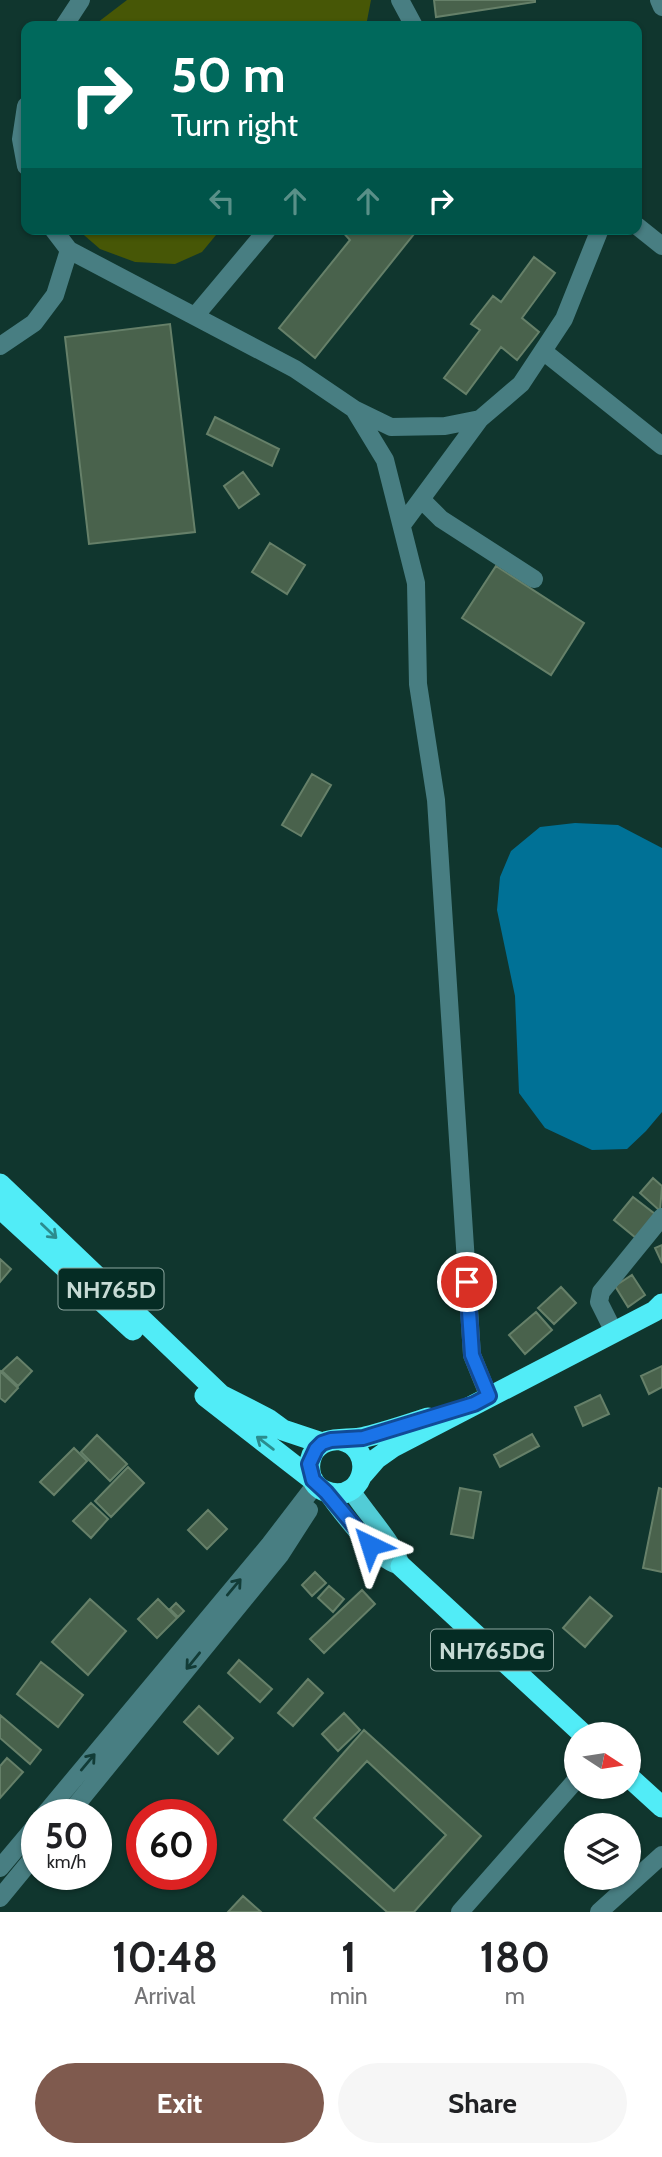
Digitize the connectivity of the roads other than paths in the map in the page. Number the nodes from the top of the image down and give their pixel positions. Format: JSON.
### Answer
{"nodes":[{"id":1,"x":83,"y":0,"type":"edge"},
{"id":2,"x":92,"y":0,"type":"edge"},
{"id":3,"x":400,"y":0,"type":"edge"},
{"id":4,"x":659,"y":0,"type":"edge"},
{"id":5,"x":662,"y":7,"type":"edge"},
{"id":6,"x":68,"y":21,"type":"edge"},
{"id":7,"x":411,"y":21,"type":"edge"},
{"id":8,"x":642,"y":230,"type":"edge"},
{"id":9,"x":58,"y":235,"type":"edge"},
{"id":10,"x":263,"y":235,"type":"edge"},
{"id":11,"x":598,"y":235,"type":"edge"},
{"id":12,"x":662,"y":246,"type":"edge"},
{"id":13,"x":69,"y":250,"type":"junction"},
{"id":14,"x":195,"y":316,"type":"junction"},
{"id":15,"x":0,"y":346,"type":"edge"},
{"id":16,"x":543,"y":351,"type":"junction"},
{"id":17,"x":354,"y":409,"type":"junction"},
{"id":18,"x":480,"y":419,"type":"junction"},
{"id":19,"x":662,"y":446,"type":"edge"},
{"id":20,"x":421,"y":499,"type":"junction"},
{"id":21,"x":402,"y":525,"type":"junction"},
{"id":22,"x":534,"y":579,"type":"dead end"},
{"id":23,"x":0,"y":1184,"type":"edge"},
{"id":24,"x":0,"y":1208,"type":"edge"},
{"id":25,"x":662,"y":1217,"type":"edge"},
{"id":26,"x":660,"y":1309,"type":"edge"},
{"id":27,"x":614,"y":1332,"type":"junction"},
{"id":28,"x":482,"y":1400,"type":"junction"},
{"id":29,"x":331,"y":1442,"type":"junction"},
{"id":30,"x":357,"y":1482,"type":"junction"},
{"id":31,"x":319,"y":1487,"type":"junction"},
{"id":32,"x":401,"y":1566,"type":"junction"},
{"id":33,"x":570,"y":1722,"type":"edge"},
{"id":34,"x":641,"y":1788,"type":"edge"},
{"id":35,"x":564,"y":1794,"type":"edge"},
{"id":36,"x":57,"y":1799,"type":"edge"},
{"id":37,"x":81,"y":1799,"type":"edge"},
{"id":38,"x":662,"y":1807,"type":"edge"},
{"id":39,"x":21,"y":1843,"type":"edge"},
{"id":40,"x":662,"y":1855,"type":"edge"},
{"id":41,"x":0,"y":1868,"type":"edge"},
{"id":42,"x":21,"y":1872,"type":"edge"},
{"id":43,"x":0,"y":1898,"type":"edge"},
{"id":44,"x":460,"y":1912,"type":"edge"},
{"id":45,"x":599,"y":1912,"type":"edge"}],
"edges":[{"from":1,"to":2,"type":"street"},
{"from":1,"to":6,"type":"street"},
{"from":3,"to":7,"type":"street"},
{"from":4,"to":5,"type":"street"},
{"from":8,"to":12,"type":"street"},
{"from":9,"to":13,"type":"street"},
{"from":10,"to":14,"type":"street"},
{"from":11,"to":16,"type":"street"},
{"from":13,"to":14,"type":"street"},
{"from":13,"to":15,"type":"street"},
{"from":14,"to":17,"type":"street"},
{"from":16,"to":18,"type":"street"},
{"from":16,"to":19,"type":"street"},
{"from":17,"to":18,"type":"street"},
{"from":17,"to":21,"type":"street"},
{"from":18,"to":20,"type":"street"},
{"from":20,"to":21,"type":"street"},
{"from":20,"to":22,"type":"street"},
{"from":21,"to":28,"type":"street"},
{"from":23,"to":29,"type":"highway","number":"NH765D","one_way":true},
{"from":31,"to":24,"type":"highway","number":"NH765D","one_way":true},
{"from":25,"to":27,"type":"street"},
{"from":26,"to":27,"type":"highway","number":"NH765D"},
{"from":27,"to":28,"type":"highway","number":"NH765D"},
{"from":28,"to":29,"type":"highway","number":"NH765D"},
{"from":28,"to":30,"type":"highway","number":"NH765D"},
{"from":29,"to":30,"type":"highway","number":"NH765D"},
{"from":29,"to":31,"type":"highway"},
{"from":30,"to":31,"type":"highway"},
{"from":30,"to":32,"type":"main road"},
{"from":31,"to":32,"type":"main road"},
{"from":36,"to":31,"type":"street","one_way":true},
{"from":31,"to":37,"type":"street","one_way":true},
{"from":32,"to":33,"type":"highway","number":"NH765DG"},
{"from":34,"to":38,"type":"highway"},
{"from":35,"to":44,"type":"street"},
{"from":39,"to":41,"type":"street"},
{"from":40,"to":45,"type":"street"},
{"from":42,"to":43,"type":"street"}]}
